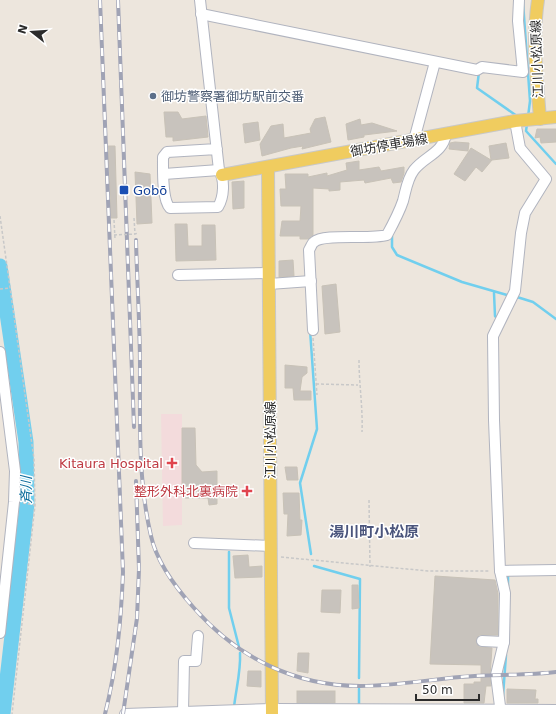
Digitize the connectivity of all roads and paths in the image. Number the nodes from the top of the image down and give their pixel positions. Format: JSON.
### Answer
{"nodes":[{"id":1,"x":200,"y":0,"type":"edge"},
{"id":2,"x":519,"y":0,"type":"edge"},
{"id":3,"x":538,"y":0,"type":"edge"},
{"id":4,"x":201,"y":14,"type":"junction"},
{"id":5,"x":435,"y":62,"type":"junction"},
{"id":6,"x":556,"y":118,"type":"edge"},
{"id":7,"x":540,"y":119,"type":"junction"},
{"id":8,"x":515,"y":121,"type":"junction"},
{"id":9,"x":446,"y":134,"type":"junction"},
{"id":10,"x":414,"y":140,"type":"junction"},
{"id":11,"x":217,"y":149,"type":"junction"},
{"id":12,"x":268,"y":167,"type":"junction"},
{"id":13,"x":220,"y":172,"type":"junction"},
{"id":14,"x":164,"y":174,"type":"junction"},
{"id":15,"x":134,"y":218,"type":"dead end"},
{"id":16,"x":114,"y":220,"type":"dead end"},
{"id":17,"x":135,"y":234,"type":"junction"},
{"id":18,"x":138,"y":234,"type":"dead end"},
{"id":19,"x":114,"y":235,"type":"junction"},
{"id":20,"x":115,"y":239,"type":"dead end"},
{"id":21,"x":178,"y":275,"type":"dead end"},
{"id":22,"x":269,"y":278,"type":"junction"},
{"id":23,"x":311,"y":281,"type":"junction"},
{"id":24,"x":10,"y":288,"type":"dead end"},
{"id":25,"x":0,"y":289,"type":"edge"},
{"id":26,"x":313,"y":330,"type":"joint"},
{"id":27,"x":0,"y":352,"type":"edge"},
{"id":28,"x":359,"y":360,"type":"dead end"},
{"id":29,"x":316,"y":384,"type":"junction"},
{"id":30,"x":359,"y":385,"type":"junction"},
{"id":31,"x":317,"y":395,"type":"dead end"},
{"id":32,"x":362,"y":432,"type":"dead end"},
{"id":33,"x":369,"y":500,"type":"dead end"},
{"id":34,"x":19,"y":503,"type":"dead end"},
{"id":35,"x":33,"y":504,"type":"dead end"},
{"id":36,"x":194,"y":543,"type":"dead end"},
{"id":37,"x":271,"y":551,"type":"junction"},
{"id":38,"x":370,"y":567,"type":"junction"},
{"id":39,"x":556,"y":570,"type":"edge"},
{"id":40,"x":500,"y":571,"type":"junction"},
{"id":41,"x":0,"y":633,"type":"edge"},
{"id":42,"x":198,"y":636,"type":"dead end"},
{"id":43,"x":482,"y":641,"type":"dead end"},
{"id":44,"x":504,"y":642,"type":"junction"},
{"id":45,"x":556,"y":710,"type":"edge"},
{"id":46,"x":183,"y":712,"type":"junction"},
{"id":47,"x":272,"y":712,"type":"edge"},
{"id":48,"x":476,"y":712,"type":"edge"},
{"id":49,"x":501,"y":712,"type":"edge"},
{"id":50,"x":125,"y":714,"type":"edge"}],
"edges":[{"from":1,"to":4,"type":"street"},
{"from":2,"to":5,"type":"street"},
{"from":3,"to":7,"type":"main road","name":"江川小松原線"},
{"from":4,"to":5,"type":"street"},
{"from":4,"to":11,"type":"street"},
{"from":5,"to":10,"type":"street"},
{"from":6,"to":7,"type":"main road","name":"御坊停車場線"},
{"from":7,"to":8,"type":"main road","name":"御坊停車場線"},
{"from":8,"to":9,"type":"main road","name":"御坊停車場線"},
{"from":8,"to":40,"type":"street"},
{"from":9,"to":10,"type":"main road","name":"御坊停車場線"},
{"from":9,"to":23,"type":"street"},
{"from":10,"to":12,"type":"main road","name":"御坊停車場線"},
{"from":11,"to":13,"type":"street"},
{"from":11,"to":14,"type":"street"},
{"from":12,"to":13,"type":"main road","name":"御坊停車場線"},
{"from":12,"to":22,"type":"main road","name":"江川小松原線"},
{"from":13,"to":14,"type":"street"},
{"from":13,"to":14,"type":"street"},
{"from":15,"to":17,"type":"path"},
{"from":16,"to":19,"type":"path"},
{"from":17,"to":18,"type":"path","bridge":true},
{"from":17,"to":19,"type":"path","bridge":true},
{"from":19,"to":20,"type":"path","bridge":true},
{"from":21,"to":22,"type":"street"},
{"from":22,"to":23,"type":"street"},
{"from":22,"to":37,"type":"main road","name":"江川小松原線"},
{"from":23,"to":26,"type":"street"},
{"from":24,"to":25,"type":"path"},
{"from":26,"to":29,"type":"path"},
{"from":27,"to":41,"type":"street"},
{"from":28,"to":30,"type":"path"},
{"from":29,"to":30,"type":"path"},
{"from":29,"to":31,"type":"path"},
{"from":30,"to":32,"type":"path"},
{"from":33,"to":38,"type":"path"},
{"from":34,"to":35,"type":"path"},
{"from":36,"to":37,"type":"street"},
{"from":37,"to":38,"type":"path"},
{"from":37,"to":47,"type":"main road","name":"江川小松原線"},
{"from":38,"to":40,"type":"path"},
{"from":39,"to":40,"type":"street"},
{"from":40,"to":44,"type":"street"},
{"from":42,"to":46,"type":"street"},
{"from":43,"to":44,"type":"street"},
{"from":44,"to":49,"type":"street"},
{"from":45,"to":49,"type":"street"},
{"from":46,"to":47,"type":"street"},
{"from":46,"to":50,"type":"street"},
{"from":47,"to":48,"type":"street"},
{"from":48,"to":49,"type":"street"}]}
